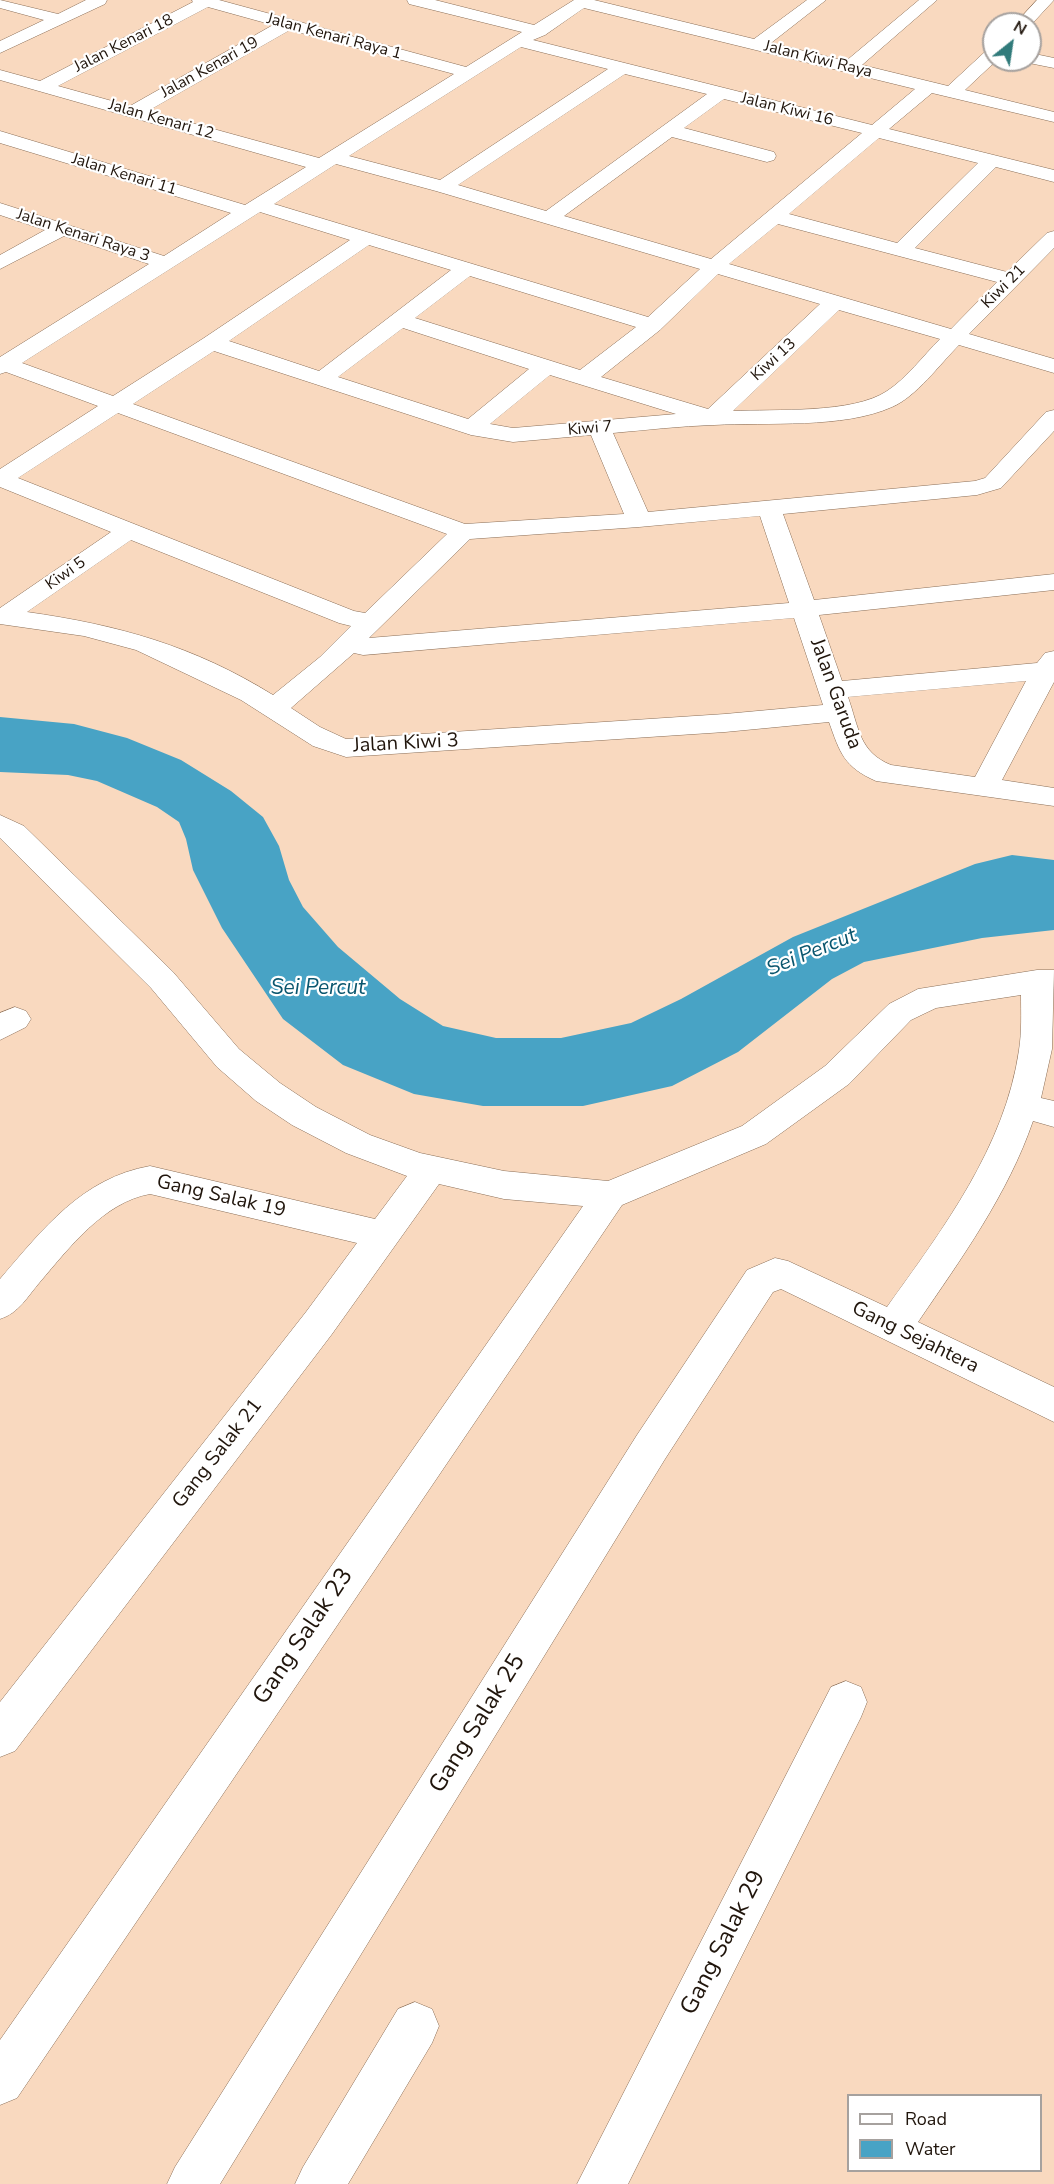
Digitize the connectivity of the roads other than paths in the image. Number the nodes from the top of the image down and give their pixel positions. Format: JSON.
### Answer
{"nodes":[{"id":1,"x":99,"y":0,"type":"edge"},
{"id":2,"x":415,"y":0,"type":"edge"},
{"id":3,"x":929,"y":0,"type":"edge"},
{"id":4,"x":1046,"y":0,"type":"edge"},
{"id":5,"x":203,"y":1,"type":"edge"},
{"id":6,"x":584,"y":1,"type":"edge"},
{"id":7,"x":790,"y":2,"type":"dead end"},
{"id":8,"x":0,"y":3,"type":"edge"},
{"id":9,"x":448,"y":3,"type":"edge"},
{"id":10,"x":814,"y":3,"type":"edge"},
{"id":11,"x":1034,"y":12,"type":"edge"},
{"id":12,"x":59,"y":19,"type":"junction"},
{"id":13,"x":287,"y":24,"type":"junction"},
{"id":14,"x":539,"y":31,"type":"junction"},
{"id":15,"x":520,"y":42,"type":"junction"},
{"id":16,"x":757,"y":45,"type":"junction"},
{"id":17,"x":0,"y":48,"type":"edge"},
{"id":18,"x":982,"y":64,"type":"edge"},
{"id":19,"x":849,"y":67,"type":"junction"},
{"id":20,"x":621,"y":68,"type":"junction"},
{"id":21,"x":469,"y":73,"type":"junction"},
{"id":22,"x":0,"y":75,"type":"edge"},
{"id":23,"x":42,"y":87,"type":"junction"},
{"id":24,"x":928,"y":87,"type":"junction"},
{"id":25,"x":952,"y":92,"type":"junction"},
{"id":26,"x":720,"y":93,"type":"junction"},
{"id":27,"x":132,"y":112,"type":"junction"},
{"id":28,"x":1054,"y":117,"type":"edge"},
{"id":29,"x":669,"y":130,"type":"junction"},
{"id":30,"x":875,"y":132,"type":"junction"},
{"id":31,"x":0,"y":137,"type":"edge"},
{"id":32,"x":767,"y":156,"type":"dead end"},
{"id":33,"x":328,"y":161,"type":"junction"},
{"id":34,"x":991,"y":161,"type":"junction"},
{"id":35,"x":1054,"y":176,"type":"edge"},
{"id":36,"x":442,"y":187,"type":"junction"},
{"id":37,"x":0,"y":209,"type":"edge"},
{"id":38,"x":252,"y":209,"type":"junction"},
{"id":39,"x":776,"y":217,"type":"junction"},
{"id":40,"x":549,"y":218,"type":"junction"},
{"id":41,"x":62,"y":229,"type":"junction"},
{"id":42,"x":1054,"y":237,"type":"edge"},
{"id":43,"x":366,"y":238,"type":"junction"},
{"id":44,"x":901,"y":250,"type":"junction"},
{"id":45,"x":0,"y":263,"type":"edge"},
{"id":46,"x":166,"y":263,"type":"junction"},
{"id":47,"x":714,"y":267,"type":"junction"},
{"id":48,"x":466,"y":268,"type":"junction"},
{"id":49,"x":1011,"y":280,"type":"junction"},
{"id":50,"x":836,"y":302,"type":"junction"},
{"id":51,"x":400,"y":320,"type":"junction"},
{"id":52,"x":652,"y":325,"type":"junction"},
{"id":53,"x":955,"y":337,"type":"junction"},
{"id":54,"x":212,"y":343,"type":"junction"},
{"id":55,"x":2,"y":366,"type":"edge"},
{"id":56,"x":1054,"y":366,"type":"edge"},
{"id":57,"x":549,"y":368,"type":"junction"},
{"id":58,"x":584,"y":377,"type":"junction"},
{"id":59,"x":322,"y":380,"type":"junction"},
{"id":60,"x":115,"y":404,"type":"junction"},
{"id":61,"x":1054,"y":417,"type":"edge"},
{"id":62,"x":712,"y":418,"type":"junction"},
{"id":63,"x":471,"y":428,"type":"junction"},
{"id":64,"x":599,"y":428,"type":"junction"},
{"id":65,"x":0,"y":479,"type":"edge"},
{"id":66,"x":769,"y":508,"type":"junction"},
{"id":67,"x":639,"y":520,"type":"junction"},
{"id":68,"x":128,"y":531,"type":"junction"},
{"id":69,"x":463,"y":532,"type":"junction"},
{"id":70,"x":1054,"y":582,"type":"edge"},
{"id":71,"x":805,"y":609,"type":"junction"},
{"id":72,"x":2,"y":616,"type":"edge"},
{"id":73,"x":370,"y":622,"type":"junction"},
{"id":74,"x":348,"y":644,"type":"junction"},
{"id":75,"x":1051,"y":668,"type":"edge"},
{"id":76,"x":836,"y":701,"type":"junction"},
{"id":77,"x":273,"y":709,"type":"junction"},
{"id":78,"x":984,"y":787,"type":"junction"},
{"id":79,"x":1054,"y":797,"type":"edge"},
{"id":80,"x":0,"y":825,"type":"edge"},
{"id":81,"x":1046,"y":981,"type":"edge"},
{"id":82,"x":1038,"y":1110,"type":"edge"},
{"id":83,"x":432,"y":1169,"type":"junction"},
{"id":84,"x":610,"y":1195,"type":"junction"},
{"id":85,"x":383,"y":1235,"type":"junction"},
{"id":86,"x":775,"y":1273,"type":"joint"},
{"id":87,"x":0,"y":1304,"type":"edge"},
{"id":88,"x":892,"y":1327,"type":"junction"},
{"id":89,"x":1054,"y":1405,"type":"edge"},
{"id":90,"x":846,"y":1702,"type":"dead end"},
{"id":91,"x":0,"y":1736,"type":"edge"},
{"id":92,"x":415,"y":2026,"type":"dead end"},
{"id":93,"x":0,"y":2081,"type":"edge"},
{"id":94,"x":192,"y":2184,"type":"edge"},
{"id":95,"x":320,"y":2184,"type":"edge"},
{"id":96,"x":602,"y":2184,"type":"edge"}],
"edges":[{"from":1,"to":12,"type":"street"},
{"from":2,"to":9,"type":"street"},
{"from":3,"to":19,"type":"street"},
{"from":4,"to":11,"type":"street"},
{"from":5,"to":13,"type":"street","name":"Jalan Kenari Raya 1"},
{"from":5,"to":23,"type":"street","name":"Jalan Kenari 18"},
{"from":6,"to":14,"type":"street"},
{"from":6,"to":16,"type":"street","name":"Jalan Kiwi Raya"},
{"from":7,"to":10,"type":"street"},
{"from":8,"to":12,"type":"street"},
{"from":9,"to":14,"type":"street"},
{"from":10,"to":16,"type":"street"},
{"from":12,"to":17,"type":"street"},
{"from":13,"to":21,"type":"street","name":"Jalan Kenari Raya 1"},
{"from":13,"to":27,"type":"street","name":"Jalan Kenari 19"},
{"from":14,"to":15,"type":"street"},
{"from":15,"to":20,"type":"street","name":"Jalan Kiwi 16"},
{"from":15,"to":21,"type":"street"},
{"from":16,"to":19,"type":"street","name":"Jalan Kiwi Raya"},
{"from":18,"to":25,"type":"street"},
{"from":19,"to":24,"type":"street","name":"Jalan Kiwi Raya"},
{"from":20,"to":26,"type":"street","name":"Jalan Kiwi 16"},
{"from":20,"to":36,"type":"street"},
{"from":21,"to":33,"type":"street"},
{"from":22,"to":23,"type":"street","name":"Jalan Kenari 12"},
{"from":23,"to":27,"type":"street","name":"Jalan Kenari 12"},
{"from":24,"to":25,"type":"street","name":"Jalan Kiwi Raya"},
{"from":24,"to":30,"type":"street"},
{"from":25,"to":28,"type":"street","name":"Jalan Kiwi Raya"},
{"from":26,"to":29,"type":"street"},
{"from":26,"to":30,"type":"street","name":"Jalan Kiwi 16"},
{"from":27,"to":33,"type":"street","name":"Jalan Kenari 12"},
{"from":29,"to":32,"type":"street"},
{"from":29,"to":40,"type":"street"},
{"from":30,"to":34,"type":"street","name":"Jalan Kiwi 16"},
{"from":30,"to":39,"type":"street"},
{"from":31,"to":38,"type":"street","name":"Jalan Kenari 11"},
{"from":33,"to":36,"type":"street","name":"Jalan Kenari 12"},
{"from":33,"to":38,"type":"street"},
{"from":34,"to":35,"type":"street","name":"Jalan Kiwi 16"},
{"from":34,"to":44,"type":"street"},
{"from":36,"to":40,"type":"street","name":"Jalan Kenari 12"},
{"from":37,"to":41,"type":"street","name":"Jalan Kenari Raya 3"},
{"from":38,"to":43,"type":"street","name":"Jalan Kenari 11"},
{"from":38,"to":46,"type":"street"},
{"from":39,"to":44,"type":"street"},
{"from":39,"to":47,"type":"street"},
{"from":40,"to":47,"type":"street","name":"Jalan Kenari 12"},
{"from":41,"to":45,"type":"street"},
{"from":41,"to":46,"type":"street","name":"Jalan Kenari Raya 3"},
{"from":42,"to":49,"type":"street","name":"Kiwi 21"},
{"from":43,"to":48,"type":"street","name":"Jalan Kenari 11"},
{"from":43,"to":54,"type":"street"},
{"from":44,"to":49,"type":"street"},
{"from":46,"to":55,"type":"street"},
{"from":47,"to":50,"type":"street","name":"Jalan Kenari 12"},
{"from":47,"to":52,"type":"street"},
{"from":48,"to":51,"type":"street"},
{"from":48,"to":52,"type":"street","name":"Jalan Kenari 11"},
{"from":49,"to":53,"type":"street","name":"Kiwi 21"},
{"from":50,"to":53,"type":"street","name":"Jalan Kenari 12"},
{"from":50,"to":62,"type":"street","name":"Kiwi 13"},
{"from":51,"to":57,"type":"street"},
{"from":51,"to":59,"type":"street"},
{"from":52,"to":58,"type":"street"},
{"from":53,"to":56,"type":"street","name":"Jalan Kenari 12"},
{"from":53,"to":62,"type":"street","name":"Kiwi 7"},
{"from":54,"to":59,"type":"street","name":"Kiwi 7"},
{"from":54,"to":60,"type":"street"},
{"from":55,"to":60,"type":"street"},
{"from":57,"to":58,"type":"street"},
{"from":57,"to":63,"type":"street"},
{"from":58,"to":62,"type":"street"},
{"from":59,"to":63,"type":"street","name":"Kiwi 7"},
{"from":60,"to":65,"type":"street"},
{"from":60,"to":69,"type":"street"},
{"from":61,"to":66,"type":"street"},
{"from":62,"to":64,"type":"street","name":"Kiwi 7"},
{"from":63,"to":64,"type":"street","name":"Kiwi 7"},
{"from":64,"to":67,"type":"street"},
{"from":65,"to":68,"type":"street"},
{"from":66,"to":67,"type":"street"},
{"from":66,"to":71,"type":"street","name":"Jalan Garuda"},
{"from":67,"to":69,"type":"street"},
{"from":68,"to":72,"type":"street","name":"Kiwi 5"},
{"from":68,"to":73,"type":"street"},
{"from":69,"to":73,"type":"street"},
{"from":70,"to":71,"type":"street"},
{"from":71,"to":74,"type":"street"},
{"from":71,"to":76,"type":"street","name":"Jalan Garuda"},
{"from":72,"to":77,"type":"street","name":"Jalan Kiwi 3"},
{"from":73,"to":74,"type":"street"},
{"from":74,"to":77,"type":"street"},
{"from":75,"to":76,"type":"street","name":"Jalan Kiwi 3"},
{"from":75,"to":78,"type":"street"},
{"from":76,"to":77,"type":"street","name":"Jalan Kiwi 3"},
{"from":76,"to":78,"type":"street","name":"Jalan Garuda"},
{"from":78,"to":79,"type":"street","name":"Jalan Garuda"},
{"from":80,"to":83,"type":"street"},
{"from":81,"to":82,"type":"street"},
{"from":81,"to":84,"type":"street"},
{"from":82,"to":88,"type":"street"},
{"from":83,"to":84,"type":"street"},
{"from":83,"to":85,"type":"street","name":"Gang Salak 21"},
{"from":84,"to":93,"type":"street","name":"Gang Salak 23"},
{"from":85,"to":87,"type":"street","name":"Gang Salak 19"},
{"from":85,"to":91,"type":"street","name":"Gang Salak 21"},
{"from":86,"to":88,"type":"street","name":"Gang Sejahtera"},
{"from":86,"to":94,"type":"street","name":"Gang Salak 25"},
{"from":88,"to":89,"type":"street","name":"Gang Sejahtera"},
{"from":90,"to":96,"type":"street","name":"Gang Salak 29"},
{"from":92,"to":95,"type":"street"}]}
